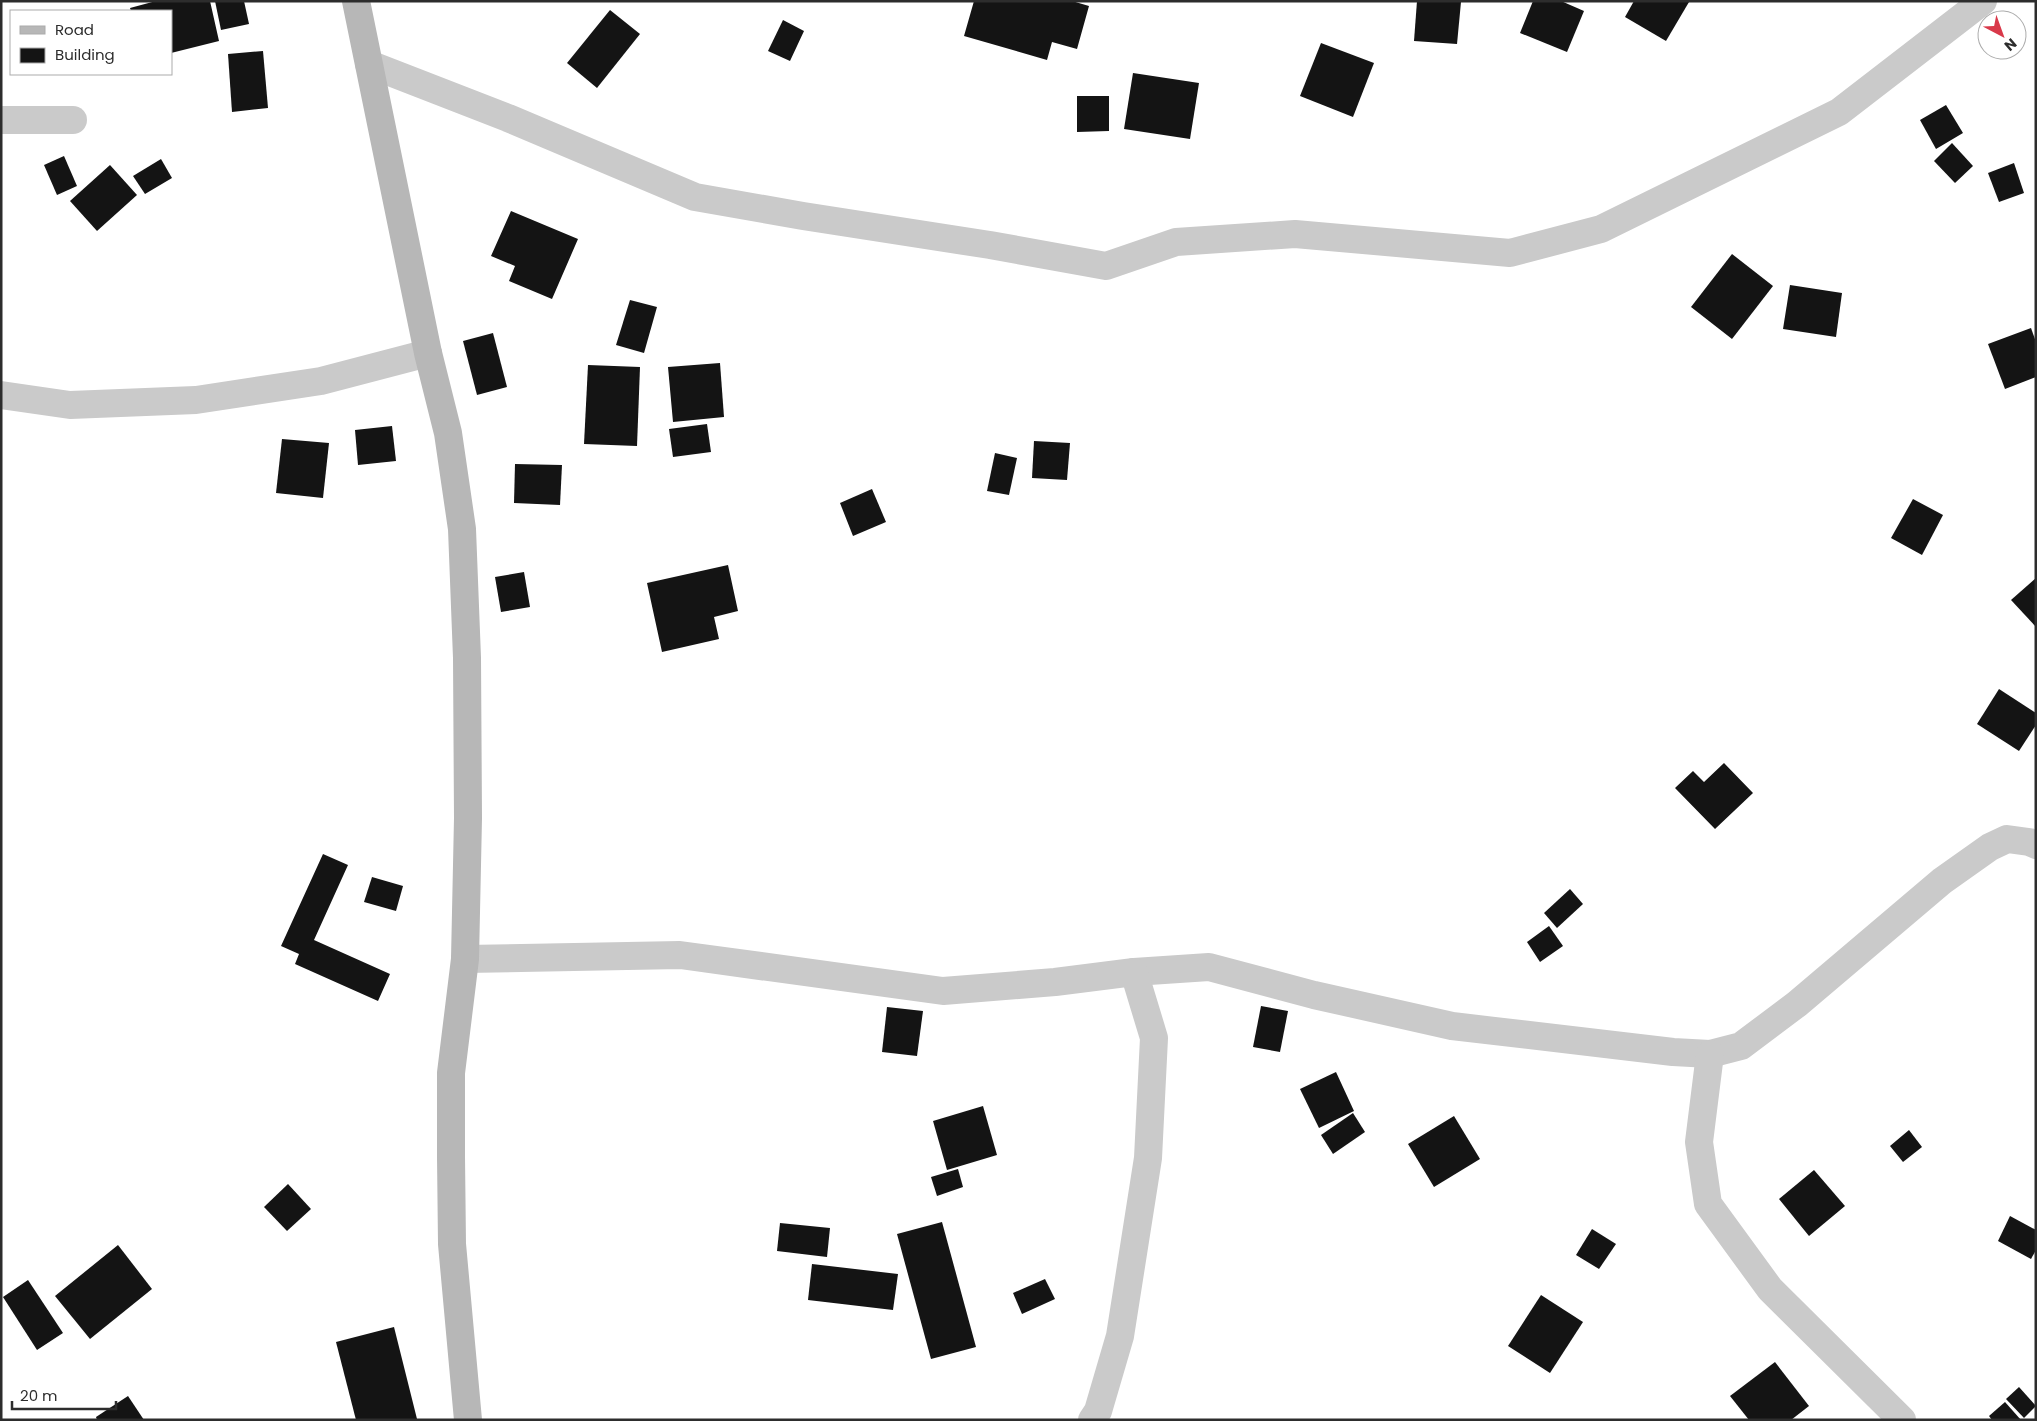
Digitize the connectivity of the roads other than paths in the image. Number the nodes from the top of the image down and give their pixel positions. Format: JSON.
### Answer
{"nodes":[{"id":1,"x":356,"y":1,"type":"edge"},
{"id":2,"x":1983,"y":1,"type":"edge"},
{"id":3,"x":369,"y":64,"type":"junction"},
{"id":4,"x":1,"y":120,"type":"edge"},
{"id":5,"x":73,"y":120,"type":"dead end"},
{"id":6,"x":428,"y":353,"type":"junction"},
{"id":7,"x":1,"y":395,"type":"edge"},
{"id":8,"x":2036,"y":845,"type":"edge"},
{"id":9,"x":466,"y":959,"type":"junction"},
{"id":10,"x":1134,"y":972,"type":"junction"},
{"id":11,"x":1710,"y":1054,"type":"junction"},
{"id":12,"x":468,"y":1420,"type":"edge"},
{"id":13,"x":1092,"y":1420,"type":"edge"},
{"id":14,"x":1902,"y":1420,"type":"edge"}],
"edges":[{"from":1,"to":3,"type":"street"},
{"from":2,"to":3,"type":"street"},
{"from":3,"to":6,"type":"street"},
{"from":4,"to":5,"type":"street"},
{"from":6,"to":7,"type":"street"},
{"from":6,"to":9,"type":"street"},
{"from":8,"to":11,"type":"street"},
{"from":9,"to":10,"type":"street"},
{"from":9,"to":12,"type":"street"},
{"from":10,"to":11,"type":"street"},
{"from":10,"to":13,"type":"street"},
{"from":11,"to":14,"type":"street"}]}
